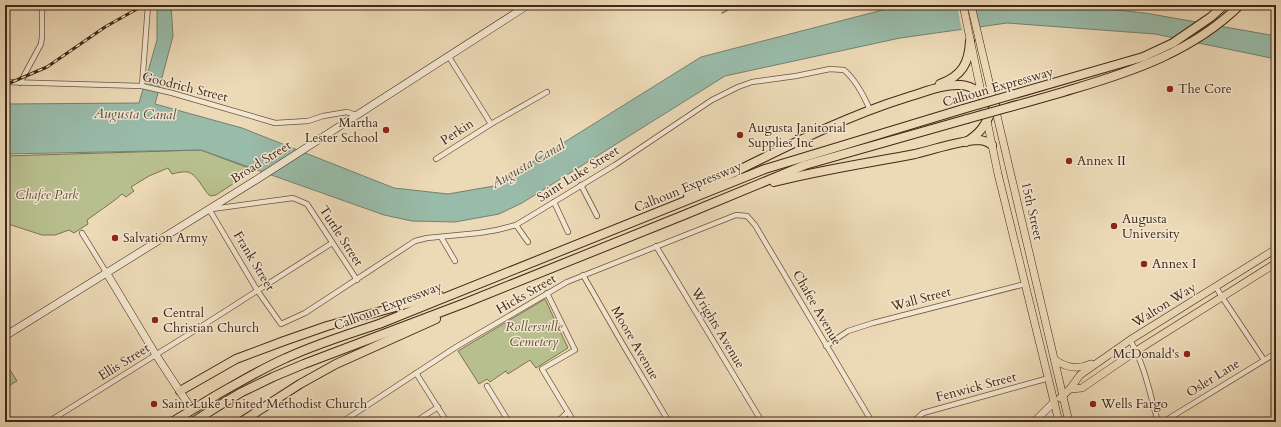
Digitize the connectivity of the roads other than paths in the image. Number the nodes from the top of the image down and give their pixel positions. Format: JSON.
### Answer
{"nodes":[{"id":1,"x":42,"y":5,"type":"edge"},
{"id":2,"x":148,"y":5,"type":"edge"},
{"id":3,"x":963,"y":5,"type":"edge"},
{"id":4,"x":971,"y":5,"type":"edge"},
{"id":5,"x":1224,"y":5,"type":"edge"},
{"id":6,"x":1240,"y":5,"type":"edge"},
{"id":7,"x":525,"y":6,"type":"edge"},
{"id":8,"x":970,"y":41,"type":"junction"},
{"id":9,"x":449,"y":57,"type":"junction"},
{"id":10,"x":5,"y":82,"type":"edge"},
{"id":11,"x":20,"y":83,"type":"junction"},
{"id":12,"x":142,"y":86,"type":"junction"},
{"id":13,"x":931,"y":90,"type":"junction"},
{"id":14,"x":547,"y":92,"type":"dead end"},
{"id":15,"x":982,"y":94,"type":"junction"},
{"id":16,"x":994,"y":105,"type":"junction"},
{"id":17,"x":870,"y":110,"type":"junction"},
{"id":18,"x":356,"y":115,"type":"junction"},
{"id":19,"x":987,"y":120,"type":"junction"},
{"id":20,"x":491,"y":124,"type":"junction"},
{"id":21,"x":966,"y":142,"type":"junction"},
{"id":22,"x":992,"y":145,"type":"junction"},
{"id":23,"x":436,"y":159,"type":"dead end"},
{"id":24,"x":581,"y":185,"type":"junction"},
{"id":25,"x":742,"y":191,"type":"junction"},
{"id":26,"x":554,"y":202,"type":"junction"},
{"id":27,"x":209,"y":209,"type":"junction"},
{"id":28,"x":736,"y":215,"type":"joint"},
{"id":29,"x":598,"y":216,"type":"dead end"},
{"id":30,"x":516,"y":225,"type":"junction"},
{"id":31,"x":616,"y":229,"type":"junction"},
{"id":32,"x":568,"y":232,"type":"dead end"},
{"id":33,"x":82,"y":233,"type":"dead end"},
{"id":34,"x":441,"y":237,"type":"junction"},
{"id":35,"x":528,"y":242,"type":"dead end"},
{"id":36,"x":332,"y":243,"type":"junction"},
{"id":37,"x":656,"y":246,"type":"junction"},
{"id":38,"x":1276,"y":249,"type":"edge"},
{"id":39,"x":1266,"y":255,"type":"junction"},
{"id":40,"x":455,"y":261,"type":"dead end"},
{"id":41,"x":1276,"y":263,"type":"edge"},
{"id":42,"x":106,"y":272,"type":"junction"},
{"id":43,"x":583,"y":275,"type":"junction"},
{"id":44,"x":530,"y":277,"type":"junction"},
{"id":45,"x":357,"y":280,"type":"junction"},
{"id":46,"x":480,"y":283,"type":"junction"},
{"id":47,"x":1025,"y":284,"type":"junction"},
{"id":48,"x":1216,"y":287,"type":"junction"},
{"id":49,"x":257,"y":290,"type":"junction"},
{"id":50,"x":547,"y":293,"type":"junction"},
{"id":51,"x":1222,"y":297,"type":"junction"},
{"id":52,"x":281,"y":324,"type":"joint"},
{"id":53,"x":5,"y":336,"type":"edge"},
{"id":54,"x":1130,"y":340,"type":"junction"},
{"id":55,"x":826,"y":346,"type":"junction"},
{"id":56,"x":1136,"y":351,"type":"junction"},
{"id":57,"x":1276,"y":352,"type":"edge"},
{"id":58,"x":156,"y":355,"type":"junction"},
{"id":59,"x":1109,"y":355,"type":"junction"},
{"id":60,"x":1055,"y":360,"type":"junction"},
{"id":61,"x":1264,"y":360,"type":"junction"},
{"id":62,"x":416,"y":373,"type":"junction"},
{"id":63,"x":1049,"y":378,"type":"junction"},
{"id":64,"x":488,"y":386,"type":"dead end"},
{"id":65,"x":1070,"y":389,"type":"junction"},
{"id":66,"x":180,"y":390,"type":"junction"},
{"id":67,"x":1063,"y":396,"type":"junction"},
{"id":68,"x":1054,"y":402,"type":"junction"},
{"id":69,"x":438,"y":408,"type":"junction"},
{"id":70,"x":568,"y":412,"type":"junction"},
{"id":71,"x":1058,"y":419,"type":"edge"},
{"id":72,"x":48,"y":422,"type":"edge"},
{"id":73,"x":172,"y":422,"type":"edge"},
{"id":74,"x":193,"y":422,"type":"edge"},
{"id":75,"x":200,"y":422,"type":"edge"},
{"id":76,"x":241,"y":422,"type":"edge"},
{"id":77,"x":342,"y":422,"type":"edge"},
{"id":78,"x":415,"y":422,"type":"edge"},
{"id":79,"x":447,"y":422,"type":"edge"},
{"id":80,"x":509,"y":422,"type":"edge"},
{"id":81,"x":557,"y":422,"type":"edge"},
{"id":82,"x":574,"y":422,"type":"edge"},
{"id":83,"x":669,"y":422,"type":"edge"},
{"id":84,"x":762,"y":422,"type":"edge"},
{"id":85,"x":872,"y":422,"type":"edge"},
{"id":86,"x":913,"y":422,"type":"edge"},
{"id":87,"x":1034,"y":422,"type":"edge"},
{"id":88,"x":1069,"y":422,"type":"edge"},
{"id":89,"x":1158,"y":422,"type":"edge"},
{"id":90,"x":1163,"y":422,"type":"edge"}],
"edges":[{"from":1,"to":11,"type":"street"},
{"from":2,"to":12,"type":"street"},
{"from":3,"to":8,"type":"main road","name":"15th Street"},
{"from":4,"to":16,"type":"main road","name":"15th Street"},
{"from":5,"to":31,"type":"highway","name":"Calhoun Expressway","bridge":true},
{"from":6,"to":25,"type":"highway","name":"Calhoun Expressway","bridge":true},
{"from":7,"to":9,"type":"main road","name":"Broad Street"},
{"from":8,"to":13,"type":"highway"},
{"from":8,"to":15,"type":"main road","name":"15th Street"},
{"from":9,"to":18,"type":"main road","name":"Broad Street"},
{"from":9,"to":20,"type":"street"},
{"from":10,"to":11,"type":"street","name":"Goodrich Street"},
{"from":11,"to":12,"type":"street","name":"Goodrich Street"},
{"from":12,"to":18,"type":"street","name":"Goodrich Street"},
{"from":13,"to":15,"type":"highway"},
{"from":13,"to":17,"type":"highway"},
{"from":14,"to":20,"type":"street","name":"Perkin"},
{"from":15,"to":16,"type":"highway"},
{"from":15,"to":19,"type":"main road","name":"15th Street"},
{"from":16,"to":19,"type":"highway"},
{"from":16,"to":60,"type":"main road","name":"15th Street"},
{"from":17,"to":24,"type":"street","name":"Saint Luke Street"},
{"from":17,"to":31,"type":"highway"},
{"from":18,"to":27,"type":"main road","name":"Broad Street"},
{"from":19,"to":21,"type":"highway"},
{"from":19,"to":22,"type":"main road","name":"15th Street"},
{"from":20,"to":23,"type":"street","name":"Perkin"},
{"from":21,"to":22,"type":"highway"},
{"from":21,"to":25,"type":"highway"},
{"from":22,"to":47,"type":"main road","name":"15th Street"},
{"from":24,"to":26,"type":"street","name":"Saint Luke Street"},
{"from":24,"to":29,"type":"street"},
{"from":25,"to":44,"type":"highway","name":"Calhoun Expressway"},
{"from":26,"to":30,"type":"street","name":"Saint Luke Street"},
{"from":26,"to":32,"type":"street"},
{"from":27,"to":36,"type":"street","name":"Tuttle Street"},
{"from":27,"to":42,"type":"main road","name":"Broad Street"},
{"from":27,"to":49,"type":"street","name":"Frank Street"},
{"from":28,"to":37,"type":"street","name":"Hicks Street"},
{"from":28,"to":55,"type":"street","name":"Chafee Avenue"},
{"from":30,"to":34,"type":"street","name":"Saint Luke Street"},
{"from":30,"to":35,"type":"street"},
{"from":31,"to":46,"type":"highway","name":"Calhoun Expressway"},
{"from":33,"to":42,"type":"street"},
{"from":34,"to":40,"type":"street"},
{"from":34,"to":45,"type":"street","name":"Saint Luke Street"},
{"from":36,"to":45,"type":"street","name":"Tuttle Street"},
{"from":36,"to":49,"type":"street","name":"Ellis Street"},
{"from":37,"to":43,"type":"street","name":"Hicks Street"},
{"from":37,"to":84,"type":"street","name":"Wrights Avenue"},
{"from":38,"to":39,"type":"main road","name":"Walton Way"},
{"from":39,"to":41,"type":"street"},
{"from":39,"to":48,"type":"main road","name":"Walton Way"},
{"from":41,"to":51,"type":"main road","name":"Walton Way"},
{"from":42,"to":53,"type":"main road","name":"Broad Street"},
{"from":42,"to":58,"type":"main road"},
{"from":43,"to":50,"type":"street","name":"Hicks Street"},
{"from":43,"to":83,"type":"street","name":"Moore Avenue"},
{"from":44,"to":74,"type":"highway","name":"Calhoun Expressway","bridge":true},
{"from":44,"to":76,"type":"highway"},
{"from":45,"to":52,"type":"street","name":"Saint Luke Street"},
{"from":46,"to":66,"type":"highway"},
{"from":46,"to":73,"type":"highway","name":"Calhoun Expressway","bridge":true},
{"from":47,"to":55,"type":"street","name":"Wall Street"},
{"from":47,"to":63,"type":"main road","name":"15th Street"},
{"from":48,"to":51,"type":"street"},
{"from":48,"to":54,"type":"main road","name":"Walton Way"},
{"from":49,"to":52,"type":"street","name":"Frank Street"},
{"from":49,"to":58,"type":"street","name":"Ellis Street"},
{"from":50,"to":62,"type":"street","name":"Hicks Street"},
{"from":50,"to":70,"type":"street"},
{"from":51,"to":56,"type":"main road","name":"Walton Way"},
{"from":51,"to":61,"type":"street"},
{"from":54,"to":56,"type":"street"},
{"from":54,"to":59,"type":"main road","name":"Walton Way"},
{"from":55,"to":85,"type":"street","name":"Chafee Avenue"},
{"from":56,"to":65,"type":"main road","name":"Walton Way"},
{"from":56,"to":89,"type":"street"},
{"from":57,"to":61,"type":"street","name":"Osler Lane"},
{"from":58,"to":66,"type":"main road"},
{"from":58,"to":72,"type":"street","name":"Ellis Street"},
{"from":59,"to":60,"type":"main road"},
{"from":59,"to":65,"type":"main road","name":"Walton Way"},
{"from":60,"to":67,"type":"main road","name":"15th Street"},
{"from":61,"to":90,"type":"street","name":"Osler Lane"},
{"from":62,"to":69,"type":"street"},
{"from":62,"to":77,"type":"street","name":"Hicks Street"},
{"from":63,"to":68,"type":"main road","name":"15th Street"},
{"from":63,"to":86,"type":"street","name":"Fenwick Street"},
{"from":64,"to":80,"type":"street"},
{"from":65,"to":67,"type":"main road","name":"Walton Way"},
{"from":66,"to":75,"type":"main road"},
{"from":67,"to":68,"type":"main road","name":"Walton Way"},
{"from":67,"to":88,"type":"main road","name":"15th Street"},
{"from":68,"to":71,"type":"main road","name":"15th Street"},
{"from":68,"to":87,"type":"main road","name":"Walton Way"},
{"from":69,"to":78,"type":"street"},
{"from":69,"to":79,"type":"street"},
{"from":70,"to":81,"type":"street"},
{"from":70,"to":82,"type":"street"}]}
